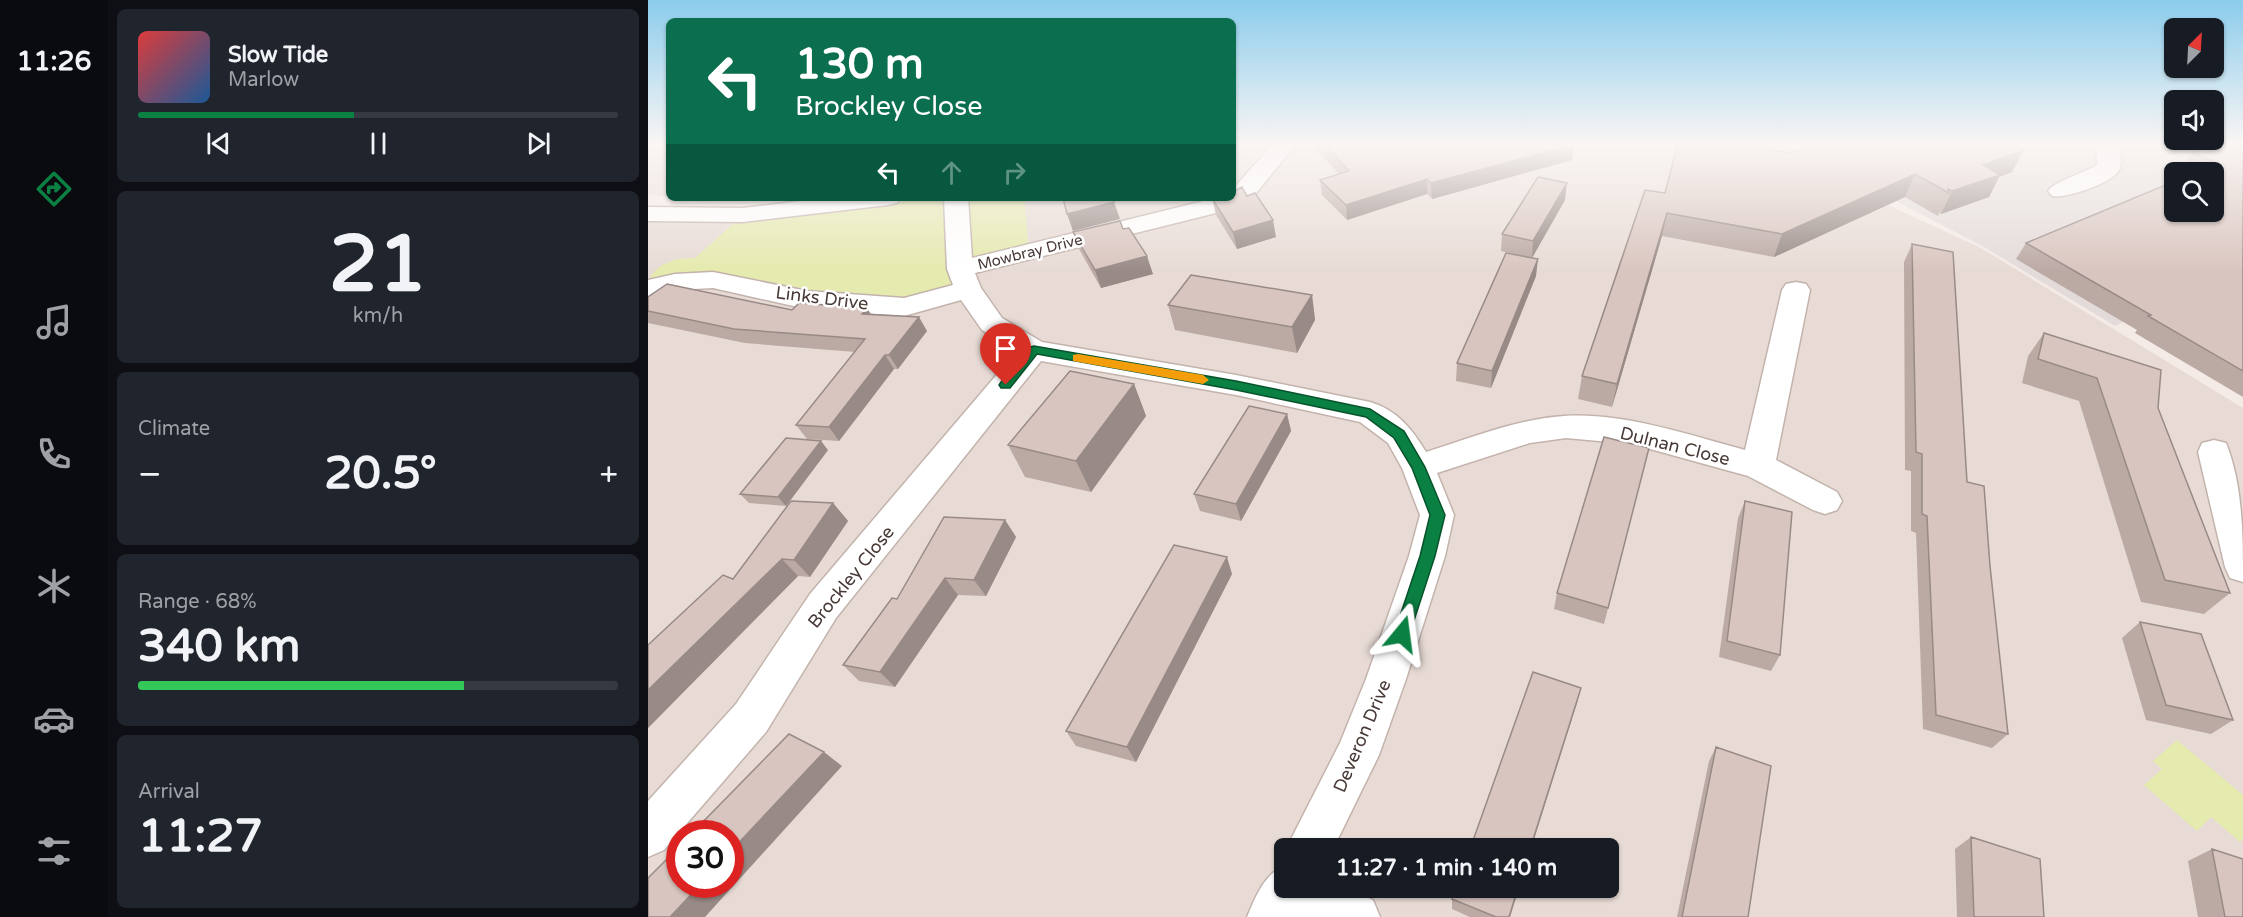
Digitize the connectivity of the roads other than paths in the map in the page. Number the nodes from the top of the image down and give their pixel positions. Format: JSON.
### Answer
{"nodes":[{"id":1,"x":1249,"y":187,"type":"edge"},
{"id":2,"x":2071,"y":187,"type":"edge"},
{"id":3,"x":2060,"y":191,"type":"dead end"},
{"id":4,"x":1236,"y":197,"type":"edge"},
{"id":5,"x":862,"y":201,"type":"edge"},
{"id":6,"x":956,"y":201,"type":"edge"},
{"id":7,"x":1228,"y":201,"type":"edge"},
{"id":8,"x":648,"y":214,"type":"edge"},
{"id":9,"x":964,"y":279,"type":"junction"},
{"id":10,"x":648,"y":288,"type":"edge"},
{"id":11,"x":1796,"y":290,"type":"dead end"},
{"id":12,"x":1047,"y":352,"type":"junction"},
{"id":13,"x":2214,"y":453,"type":"dead end"},
{"id":14,"x":1758,"y":466,"type":"junction"},
{"id":15,"x":1418,"y":467,"type":"junction"},
{"id":16,"x":1825,"y":501,"type":"dead end"},
{"id":17,"x":2242,"y":562,"type":"edge"},
{"id":18,"x":648,"y":834,"type":"edge"},
{"id":19,"x":1315,"y":838,"type":"edge"},
{"id":20,"x":1283,"y":898,"type":"edge"},
{"id":21,"x":1312,"y":898,"type":"edge"},
{"id":22,"x":1271,"y":917,"type":"edge"},
{"id":23,"x":1356,"y":917,"type":"edge"}],
"edges":[{"from":1,"to":4,"type":"street","name":"Mowbray Drive"},
{"from":2,"to":3,"type":"street"},
{"from":5,"to":8,"type":"street"},
{"from":6,"to":9,"type":"street"},
{"from":7,"to":9,"type":"street","name":"Mowbray Drive"},
{"from":9,"to":10,"type":"street","name":"Links Drive"},
{"from":9,"to":12,"type":"street"},
{"from":11,"to":14,"type":"street"},
{"from":12,"to":15,"type":"street","name":"Deveron Drive"},
{"from":12,"to":18,"type":"street","name":"Brockley Close"},
{"from":13,"to":17,"type":"street"},
{"from":14,"to":15,"type":"street","name":"Dulnan Close"},
{"from":14,"to":16,"type":"street","name":"Dulnan Close"},
{"from":15,"to":19,"type":"street","name":"Deveron Drive"},
{"from":20,"to":22,"type":"street"},
{"from":21,"to":23,"type":"street"}]}
